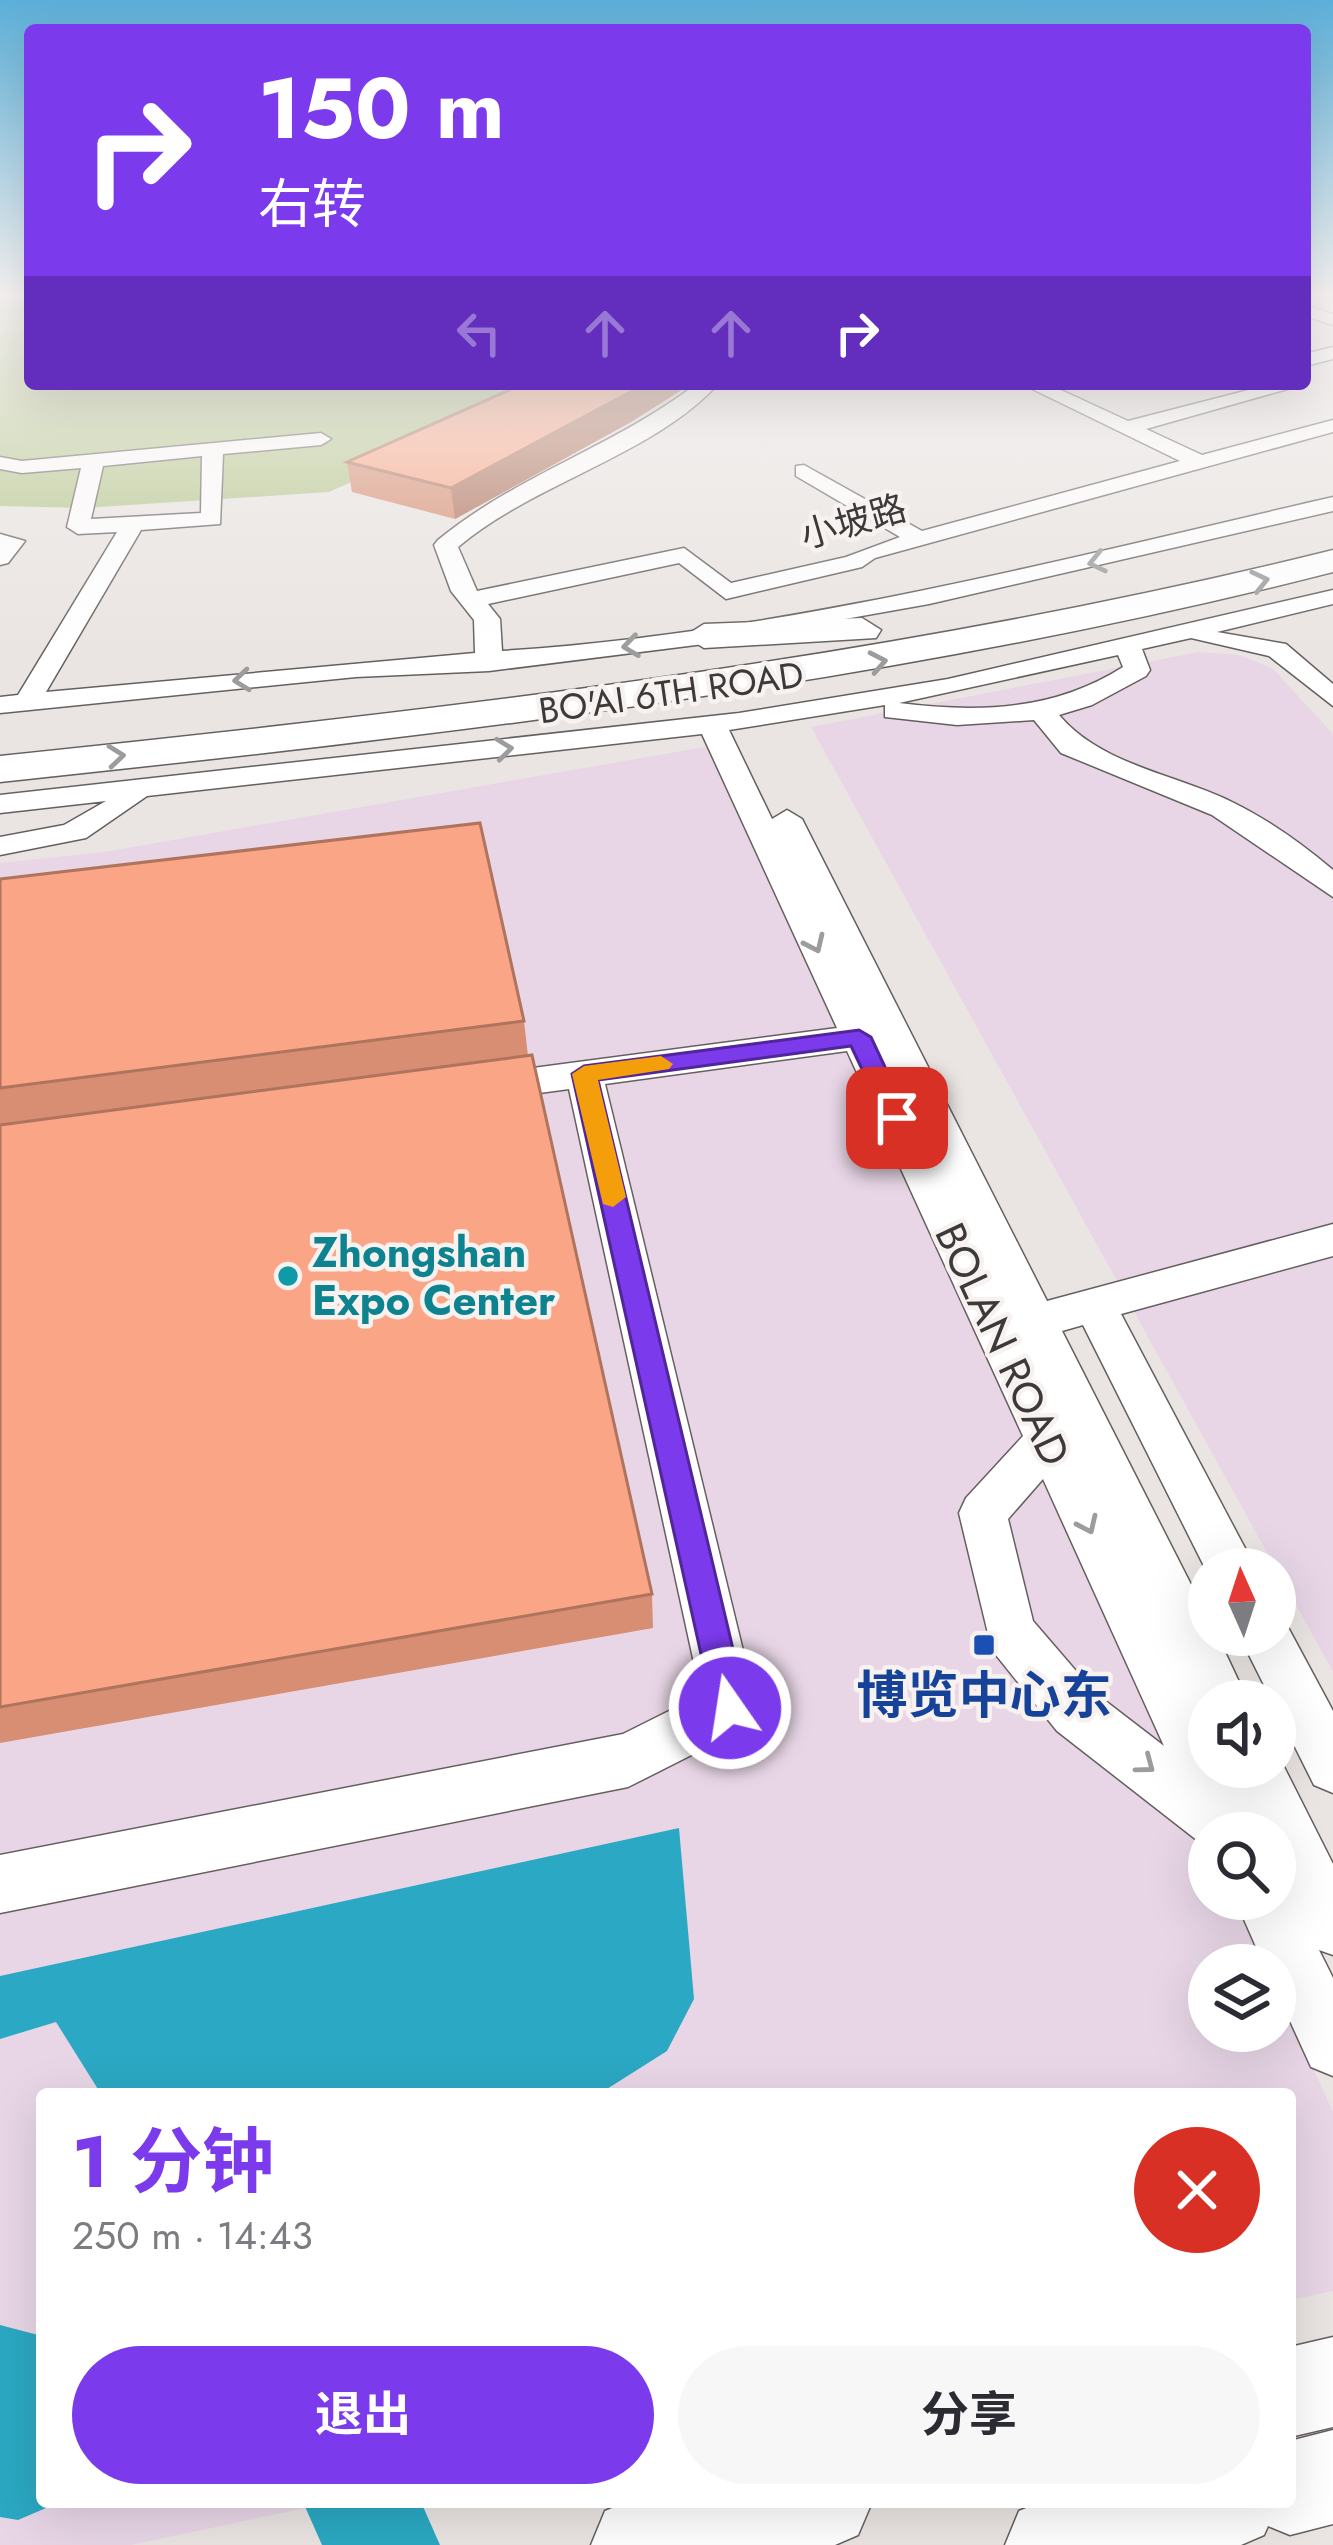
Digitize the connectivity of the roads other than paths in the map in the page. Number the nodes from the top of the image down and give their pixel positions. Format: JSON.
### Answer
{"nodes":[{"id":1,"x":672,"y":414,"type":"edge"},
{"id":2,"x":1095,"y":414,"type":"edge"},
{"id":3,"x":1177,"y":414,"type":"edge"},
{"id":4,"x":1333,"y":426,"type":"edge"},
{"id":5,"x":1127,"y":428,"type":"junction"},
{"id":6,"x":1204,"y":433,"type":"dead end"},
{"id":7,"x":321,"y":439,"type":"dead end"},
{"id":8,"x":1161,"y":445,"type":"junction"},
{"id":9,"x":213,"y":449,"type":"junction"},
{"id":10,"x":94,"y":460,"type":"junction"},
{"id":11,"x":0,"y":463,"type":"edge"},
{"id":12,"x":1203,"y":464,"type":"junction"},
{"id":13,"x":805,"y":471,"type":"dead end"},
{"id":14,"x":1333,"y":504,"type":"edge"},
{"id":15,"x":133,"y":524,"type":"junction"},
{"id":16,"x":1333,"y":531,"type":"edge"},
{"id":17,"x":920,"y":539,"type":"junction"},
{"id":18,"x":0,"y":541,"type":"edge"},
{"id":19,"x":0,"y":558,"type":"edge"},
{"id":20,"x":1333,"y":561,"type":"edge"},
{"id":21,"x":1333,"y":597,"type":"edge"},
{"id":22,"x":471,"y":600,"type":"junction"},
{"id":23,"x":893,"y":629,"type":"junction"},
{"id":24,"x":704,"y":636,"type":"junction"},
{"id":25,"x":1160,"y":639,"type":"junction"},
{"id":26,"x":1128,"y":646,"type":"junction"},
{"id":27,"x":489,"y":663,"type":"junction"},
{"id":28,"x":1333,"y":698,"type":"edge"},
{"id":29,"x":27,"y":702,"type":"junction"},
{"id":30,"x":853,"y":702,"type":"junction"},
{"id":31,"x":0,"y":705,"type":"edge"},
{"id":32,"x":1040,"y":710,"type":"junction"},
{"id":33,"x":725,"y":723,"type":"junction"},
{"id":34,"x":0,"y":736,"type":"edge"},
{"id":35,"x":220,"y":745,"type":"junction"},
{"id":36,"x":422,"y":759,"type":"junction"},
{"id":37,"x":0,"y":769,"type":"edge"},
{"id":38,"x":126,"y":800,"type":"junction"},
{"id":39,"x":0,"y":804,"type":"edge"},
{"id":40,"x":0,"y":826,"type":"edge"},
{"id":41,"x":0,"y":846,"type":"edge"},
{"id":42,"x":1333,"y":887,"type":"edge"},
{"id":43,"x":859,"y":1037,"type":"junction"},
{"id":44,"x":584,"y":1074,"type":"junction"},
{"id":45,"x":444,"y":1093,"type":"edge"},
{"id":46,"x":1333,"y":1240,"type":"edge"},
{"id":47,"x":1095,"y":1305,"type":"junction"},
{"id":48,"x":1035,"y":1321,"type":"junction"},
{"id":49,"x":1069,"y":1437,"type":"junction"},
{"id":50,"x":1220,"y":1548,"type":"edge"},
{"id":51,"x":1276,"y":1656,"type":"edge"},
{"id":52,"x":1210,"y":1680,"type":"edge"},
{"id":53,"x":1333,"y":1766,"type":"edge"},
{"id":54,"x":1265,"y":1788,"type":"edge"},
{"id":55,"x":1207,"y":1812,"type":"edge"},
{"id":56,"x":1225,"y":1812,"type":"edge"},
{"id":57,"x":0,"y":1884,"type":"edge"},
{"id":58,"x":1274,"y":1920,"type":"edge"},
{"id":59,"x":1333,"y":1926,"type":"edge"},
{"id":60,"x":1333,"y":2045,"type":"edge"},
{"id":61,"x":1333,"y":2382,"type":"edge"},
{"id":62,"x":1296,"y":2391,"type":"edge"},
{"id":63,"x":1333,"y":2477,"type":"edge"},
{"id":64,"x":1296,"y":2486,"type":"edge"},
{"id":65,"x":799,"y":2508,"type":"edge"},
{"id":66,"x":1206,"y":2508,"type":"edge"},
{"id":67,"x":639,"y":2545,"type":"edge"},
{"id":68,"x":1053,"y":2545,"type":"edge"}],
"edges":[{"from":1,"to":22,"type":"street"},
{"from":2,"to":5,"type":"street"},
{"from":3,"to":5,"type":"street"},
{"from":4,"to":12,"type":"street","name":"小坡路"},
{"from":5,"to":8,"type":"street"},
{"from":6,"to":8,"type":"street"},
{"from":7,"to":9,"type":"street"},
{"from":8,"to":12,"type":"street"},
{"from":9,"to":10,"type":"street"},
{"from":9,"to":15,"type":"street"},
{"from":10,"to":11,"type":"street"},
{"from":10,"to":15,"type":"street"},
{"from":12,"to":17,"type":"street","name":"小坡路"},
{"from":13,"to":17,"type":"street"},
{"from":14,"to":24,"type":"street","name":"BO'AI 6TH ROAD","one_way":true},
{"from":15,"to":29,"type":"street"},
{"from":16,"to":23,"type":"highway","name":"BO'AI 6TH ROAD"},
{"from":17,"to":22,"type":"street","name":"小坡路"},
{"from":18,"to":19,"type":"street"},
{"from":35,"to":20,"type":"highway","name":"BO'AI 6TH ROAD","one_way":true},
{"from":21,"to":25,"type":"street","name":"BO'AI 6TH ROAD"},
{"from":22,"to":27,"type":"street"},
{"from":23,"to":24,"type":"highway"},
{"from":23,"to":34,"type":"highway","name":"BO'AI 6TH ROAD"},
{"from":24,"to":27,"type":"street","name":"BO'AI 6TH ROAD","one_way":true},
{"from":25,"to":26,"type":"street","name":"BO'AI 6TH ROAD"},
{"from":25,"to":28,"type":"street"},
{"from":26,"to":30,"type":"street","name":"BO'AI 6TH ROAD"},
{"from":26,"to":32,"type":"street"},
{"from":27,"to":29,"type":"street","name":"BO'AI 6TH ROAD","one_way":true},
{"from":29,"to":31,"type":"street","name":"BO'AI 6TH ROAD"},
{"from":30,"to":32,"type":"street"},
{"from":30,"to":33,"type":"street","name":"BO'AI 6TH ROAD"},
{"from":32,"to":42,"type":"street"},
{"from":36,"to":33,"type":"street","name":"BO'AI 6TH ROAD","one_way":true},
{"from":33,"to":43,"type":"street","name":"BOLAN ROAD","one_way":true},
{"from":33,"to":48,"type":"street","name":"BOLAN ROAD"},
{"from":35,"to":36,"type":"highway"},
{"from":37,"to":35,"type":"highway","name":"BO'AI 6TH ROAD","one_way":true},
{"from":36,"to":38,"type":"street","name":"BO'AI 6TH ROAD"},
{"from":38,"to":39,"type":"street","name":"BO'AI 6TH ROAD"},
{"from":38,"to":40,"type":"street"},
{"from":38,"to":41,"type":"street"},
{"from":43,"to":44,"type":"street"},
{"from":43,"to":49,"type":"street","name":"BOLAN ROAD"},
{"from":44,"to":45,"type":"street"},
{"from":44,"to":57,"type":"street"},
{"from":46,"to":47,"type":"street"},
{"from":47,"to":48,"type":"street"},
{"from":47,"to":50,"type":"street"},
{"from":48,"to":49,"type":"street","name":"BOLAN ROAD"},
{"from":49,"to":52,"type":"street","name":"BOLAN ROAD"},
{"from":49,"to":55,"type":"street","one_way":true},
{"from":49,"to":56,"type":"street","name":"BOLAN ROAD","one_way":true},
{"from":51,"to":53,"type":"street"},
{"from":54,"to":59,"type":"street"},
{"from":58,"to":60,"type":"street"},
{"from":61,"to":62,"type":"main road"},
{"from":63,"to":64,"type":"main road"},
{"from":65,"to":67,"type":"main road"},
{"from":66,"to":68,"type":"main road"}]}
